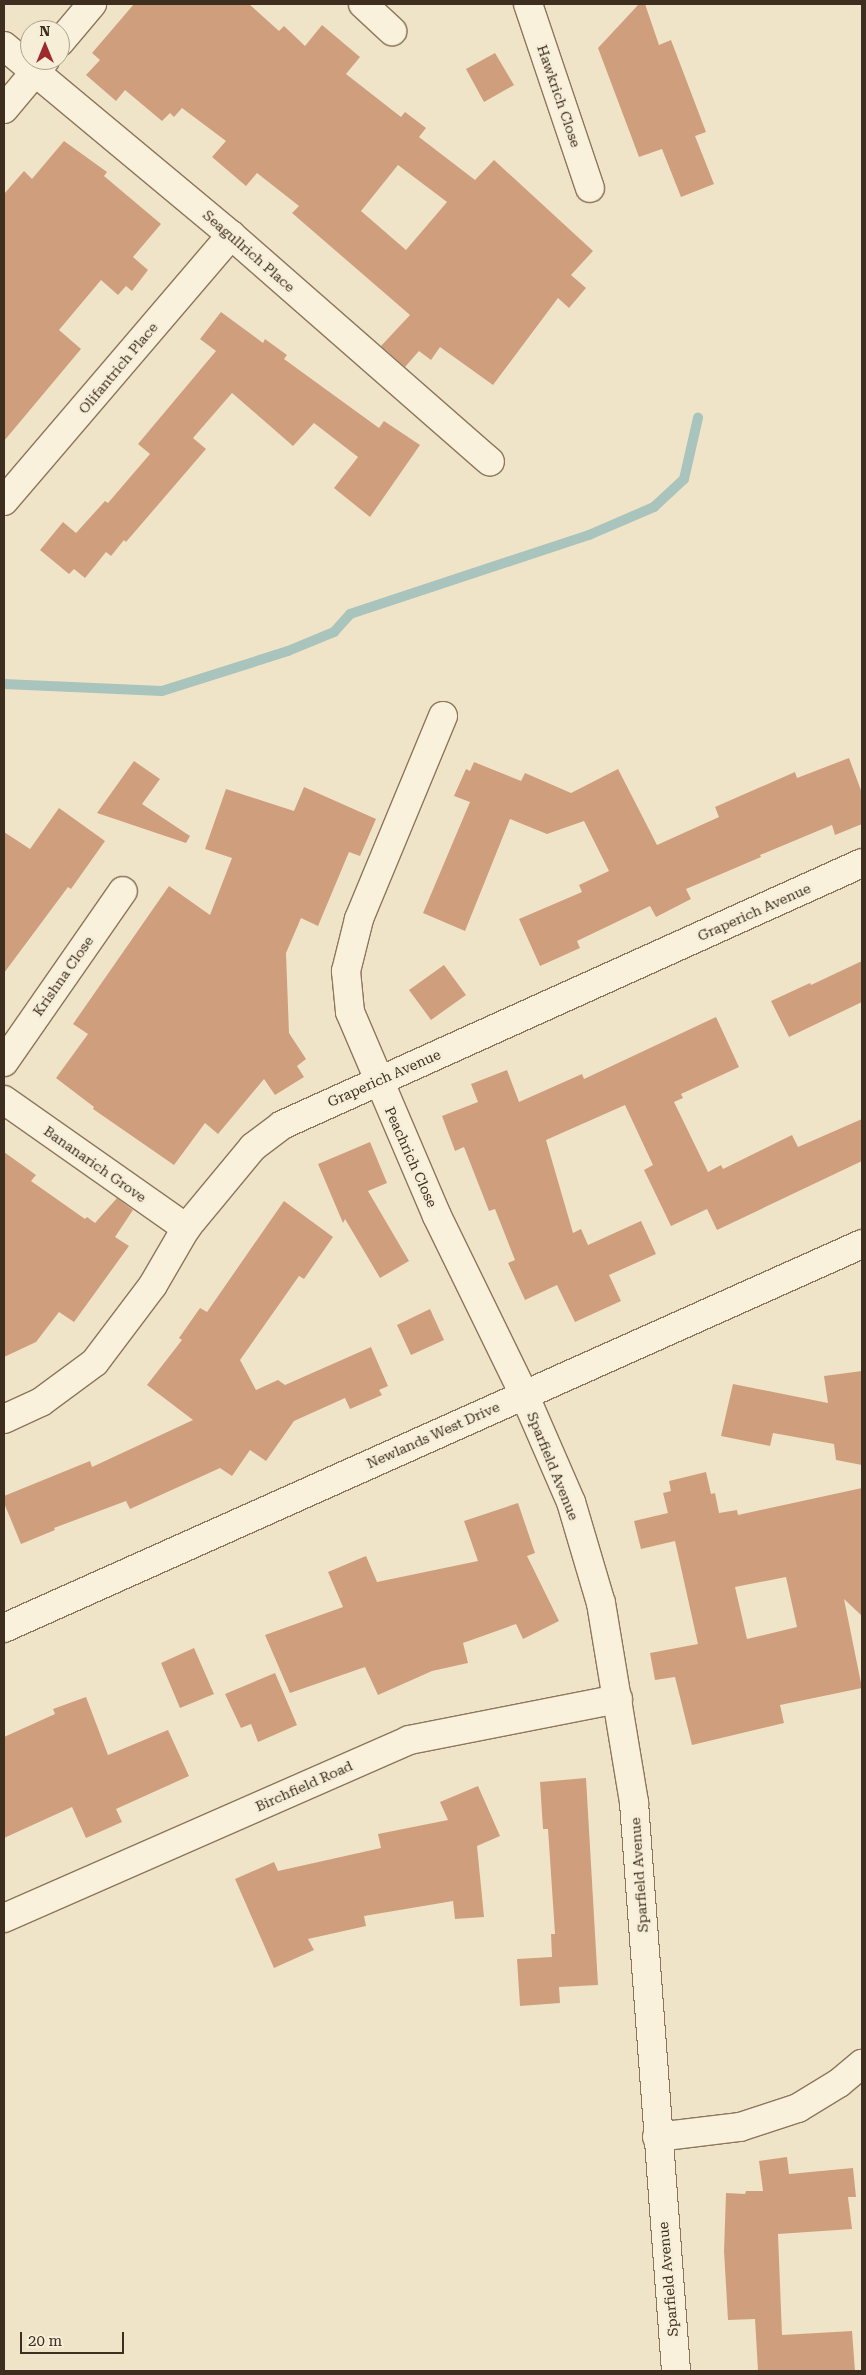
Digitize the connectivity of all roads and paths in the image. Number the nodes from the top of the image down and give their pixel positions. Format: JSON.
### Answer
{"nodes":[{"id":1,"x":92,"y":4,"type":"edge"},
{"id":2,"x":363,"y":4,"type":"edge"},
{"id":3,"x":528,"y":4,"type":"edge"},
{"id":4,"x":70,"y":30,"type":"edge"},
{"id":5,"x":392,"y":30,"type":"dead end"},
{"id":6,"x":4,"y":46,"type":"edge"},
{"id":7,"x":20,"y":55,"type":"edge"},
{"id":8,"x":37,"y":70,"type":"edge"},
{"id":9,"x":45,"y":70,"type":"edge"},
{"id":10,"x":4,"y":109,"type":"edge"},
{"id":11,"x":590,"y":188,"type":"dead end"},
{"id":12,"x":231,"y":235,"type":"junction"},
{"id":13,"x":490,"y":462,"type":"dead end"},
{"id":14,"x":4,"y":501,"type":"edge"},
{"id":15,"x":443,"y":716,"type":"dead end"},
{"id":16,"x":862,"y":863,"type":"edge"},
{"id":17,"x":122,"y":891,"type":"dead end"},
{"id":18,"x":4,"y":1062,"type":"edge"},
{"id":19,"x":378,"y":1081,"type":"junction"},
{"id":20,"x":4,"y":1100,"type":"edge"},
{"id":21,"x":186,"y":1228,"type":"junction"},
{"id":22,"x":862,"y":1244,"type":"edge"},
{"id":23,"x":524,"y":1394,"type":"junction"},
{"id":24,"x":4,"y":1419,"type":"edge"},
{"id":25,"x":4,"y":1628,"type":"edge"},
{"id":26,"x":618,"y":1699,"type":"junction"},
{"id":27,"x":4,"y":1918,"type":"edge"},
{"id":28,"x":862,"y":2064,"type":"edge"},
{"id":29,"x":657,"y":2137,"type":"junction"},
{"id":30,"x":676,"y":2371,"type":"edge"}],
"edges":[{"from":1,"to":4,"type":"street"},
{"from":2,"to":5,"type":"street"},
{"from":3,"to":11,"type":"street","name":"Hawkrich Close"},
{"from":6,"to":7,"type":"street","name":"Seagullrich Place"},
{"from":8,"to":10,"type":"street"},
{"from":9,"to":12,"type":"street","name":"Seagullrich Place"},
{"from":12,"to":13,"type":"street","name":"Seagullrich Place"},
{"from":12,"to":14,"type":"street","name":"Olifantrich Place"},
{"from":15,"to":19,"type":"street","name":"Peachrich Close"},
{"from":16,"to":19,"type":"street","name":"Graperich Avenue"},
{"from":17,"to":18,"type":"street","name":"Krishna Close"},
{"from":19,"to":21,"type":"street","name":"Graperich Avenue"},
{"from":19,"to":23,"type":"street","name":"Peachrich Close"},
{"from":20,"to":21,"type":"street","name":"Bananarich Grove"},
{"from":21,"to":24,"type":"street","name":"Graperich Avenue"},
{"from":22,"to":23,"type":"street","name":"Newlands West Drive"},
{"from":23,"to":25,"type":"street","name":"Newlands West Drive"},
{"from":23,"to":26,"type":"street","name":"Sparfield Avenue"},
{"from":26,"to":27,"type":"street","name":"Birchfield Road"},
{"from":26,"to":29,"type":"street","name":"Sparfield Avenue"},
{"from":28,"to":29,"type":"street"},
{"from":29,"to":30,"type":"street","name":"Sparfield Avenue"}]}
